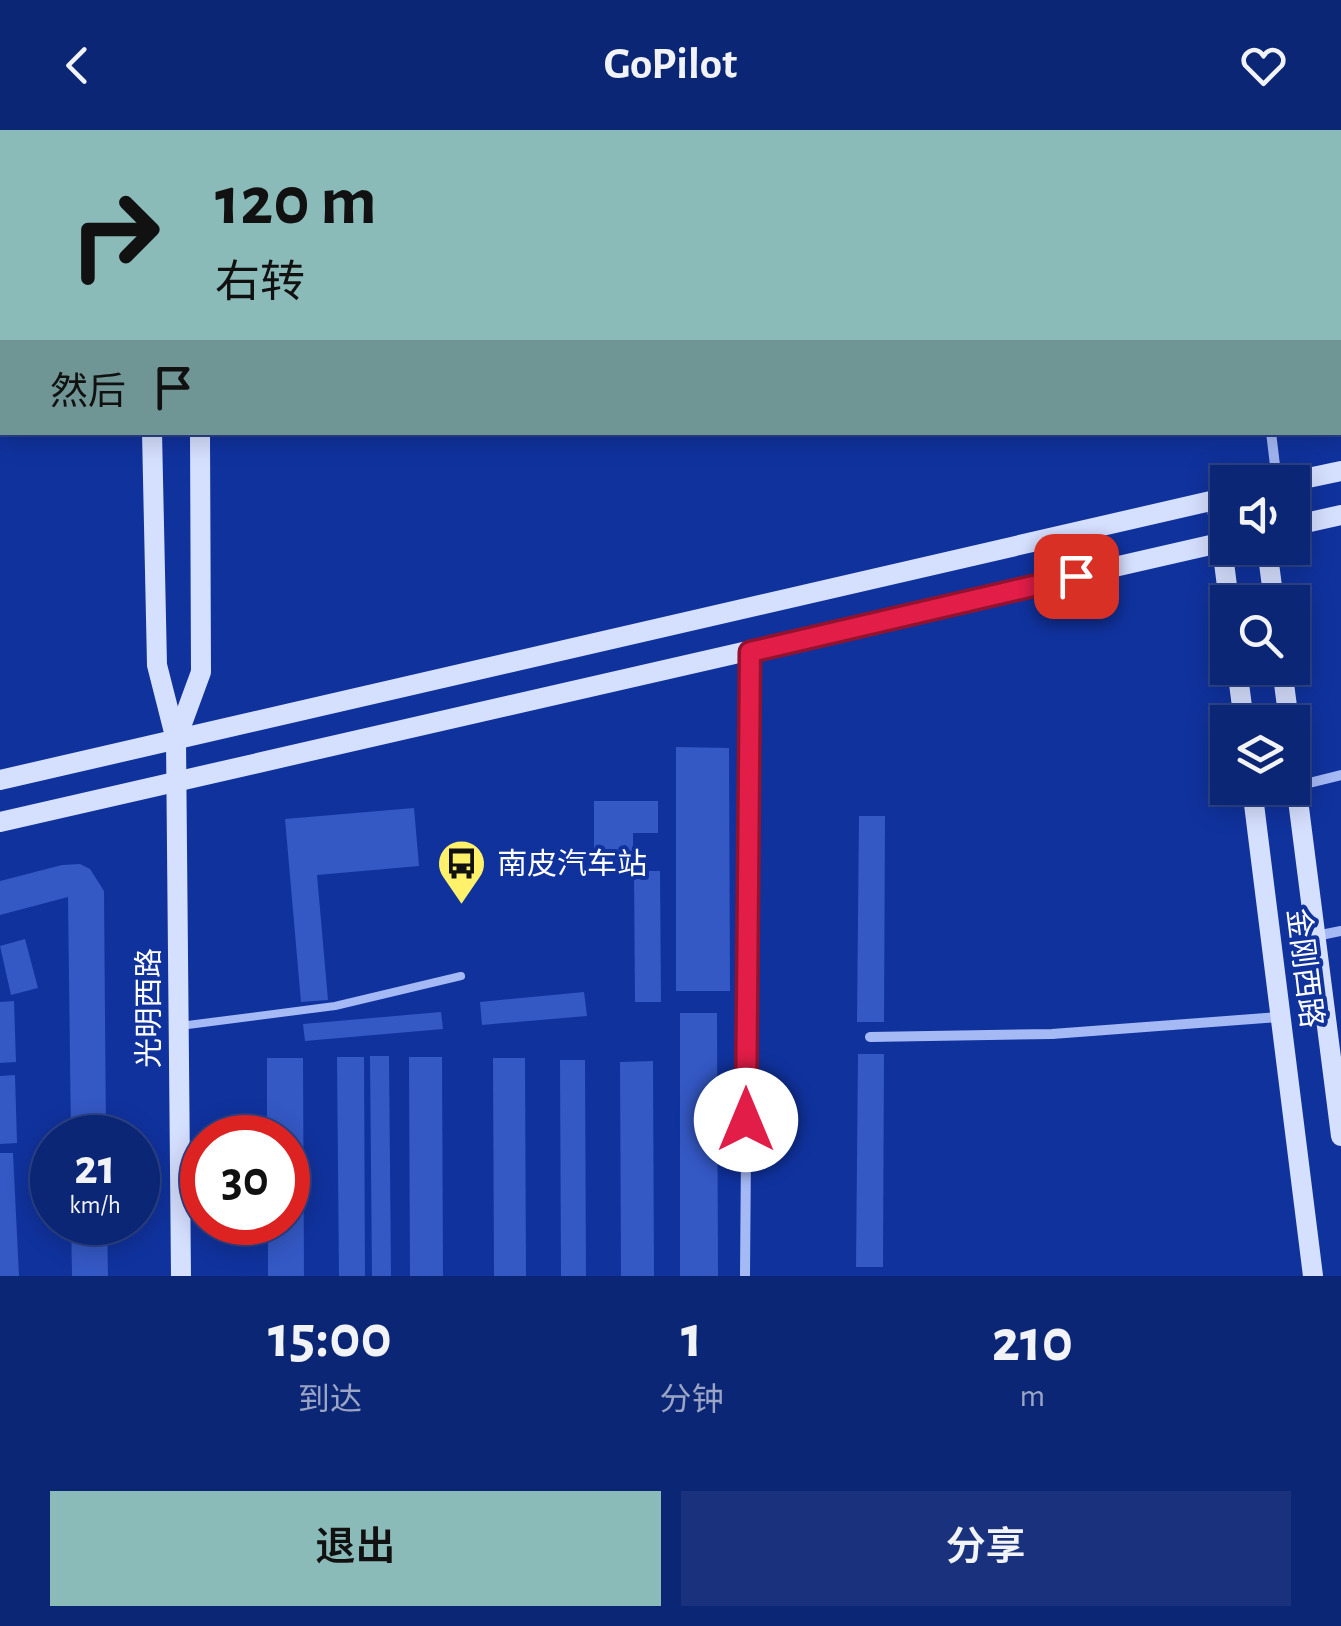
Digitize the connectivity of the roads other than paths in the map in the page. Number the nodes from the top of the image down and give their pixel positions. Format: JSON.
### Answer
{"nodes":[{"id":1,"x":152,"y":435,"type":"edge"},
{"id":2,"x":200,"y":435,"type":"edge"},
{"id":3,"x":1271,"y":435,"type":"edge"},
{"id":4,"x":1274,"y":465,"type":"edge"},
{"id":5,"x":1341,"y":470,"type":"edge"},
{"id":6,"x":1310,"y":477,"type":"edge"},
{"id":7,"x":1210,"y":501,"type":"edge"},
{"id":8,"x":1341,"y":515,"type":"edge"},
{"id":9,"x":1310,"y":522,"type":"edge"},
{"id":10,"x":1210,"y":545,"type":"edge"},
{"id":11,"x":750,"y":652,"type":"junction"},
{"id":12,"x":176,"y":740,"type":"junction"},
{"id":13,"x":1341,"y":775,"type":"edge"},
{"id":14,"x":0,"y":780,"type":"edge"},
{"id":15,"x":177,"y":783,"type":"junction"},
{"id":16,"x":1310,"y":783,"type":"edge"},
{"id":17,"x":1254,"y":805,"type":"edge"},
{"id":18,"x":1299,"y":805,"type":"edge"},
{"id":19,"x":0,"y":822,"type":"edge"},
{"id":20,"x":1341,"y":931,"type":"edge"},
{"id":21,"x":1316,"y":936,"type":"junction"},
{"id":22,"x":460,"y":976,"type":"dead end"},
{"id":23,"x":1281,"y":1017,"type":"junction"},
{"id":24,"x":179,"y":1026,"type":"junction"},
{"id":25,"x":870,"y":1036,"type":"dead end"},
{"id":26,"x":1339,"y":1104,"type":"edge"},
{"id":27,"x":1341,"y":1136,"type":"edge"},
{"id":28,"x":181,"y":1276,"type":"edge"},
{"id":29,"x":745,"y":1276,"type":"edge"},
{"id":30,"x":1314,"y":1276,"type":"edge"}],
"edges":[{"from":1,"to":12,"type":"main road"},
{"from":2,"to":12,"type":"main road"},
{"from":3,"to":4,"type":"street"},
{"from":5,"to":6,"type":"main road"},
{"from":7,"to":12,"type":"main road"},
{"from":8,"to":9,"type":"main road"},
{"from":10,"to":11,"type":"main road"},
{"from":11,"to":15,"type":"main road"},
{"from":11,"to":29,"type":"street"},
{"from":12,"to":14,"type":"main road"},
{"from":12,"to":15,"type":"main road","name":"光明西路"},
{"from":13,"to":16,"type":"street"},
{"from":15,"to":19,"type":"main road"},
{"from":15,"to":24,"type":"main road","name":"光明西路"},
{"from":17,"to":23,"type":"main road","name":"金刚西路"},
{"from":18,"to":21,"type":"main road","name":"金刚西路"},
{"from":20,"to":21,"type":"street"},
{"from":21,"to":26,"type":"main road","name":"金刚西路"},
{"from":22,"to":24,"type":"lane"},
{"from":23,"to":25,"type":"street"},
{"from":23,"to":30,"type":"main road","name":"金刚西路"},
{"from":24,"to":28,"type":"main road","name":"光明西路"},
{"from":26,"to":27,"type":"main road","name":"金刚西路"}]}
